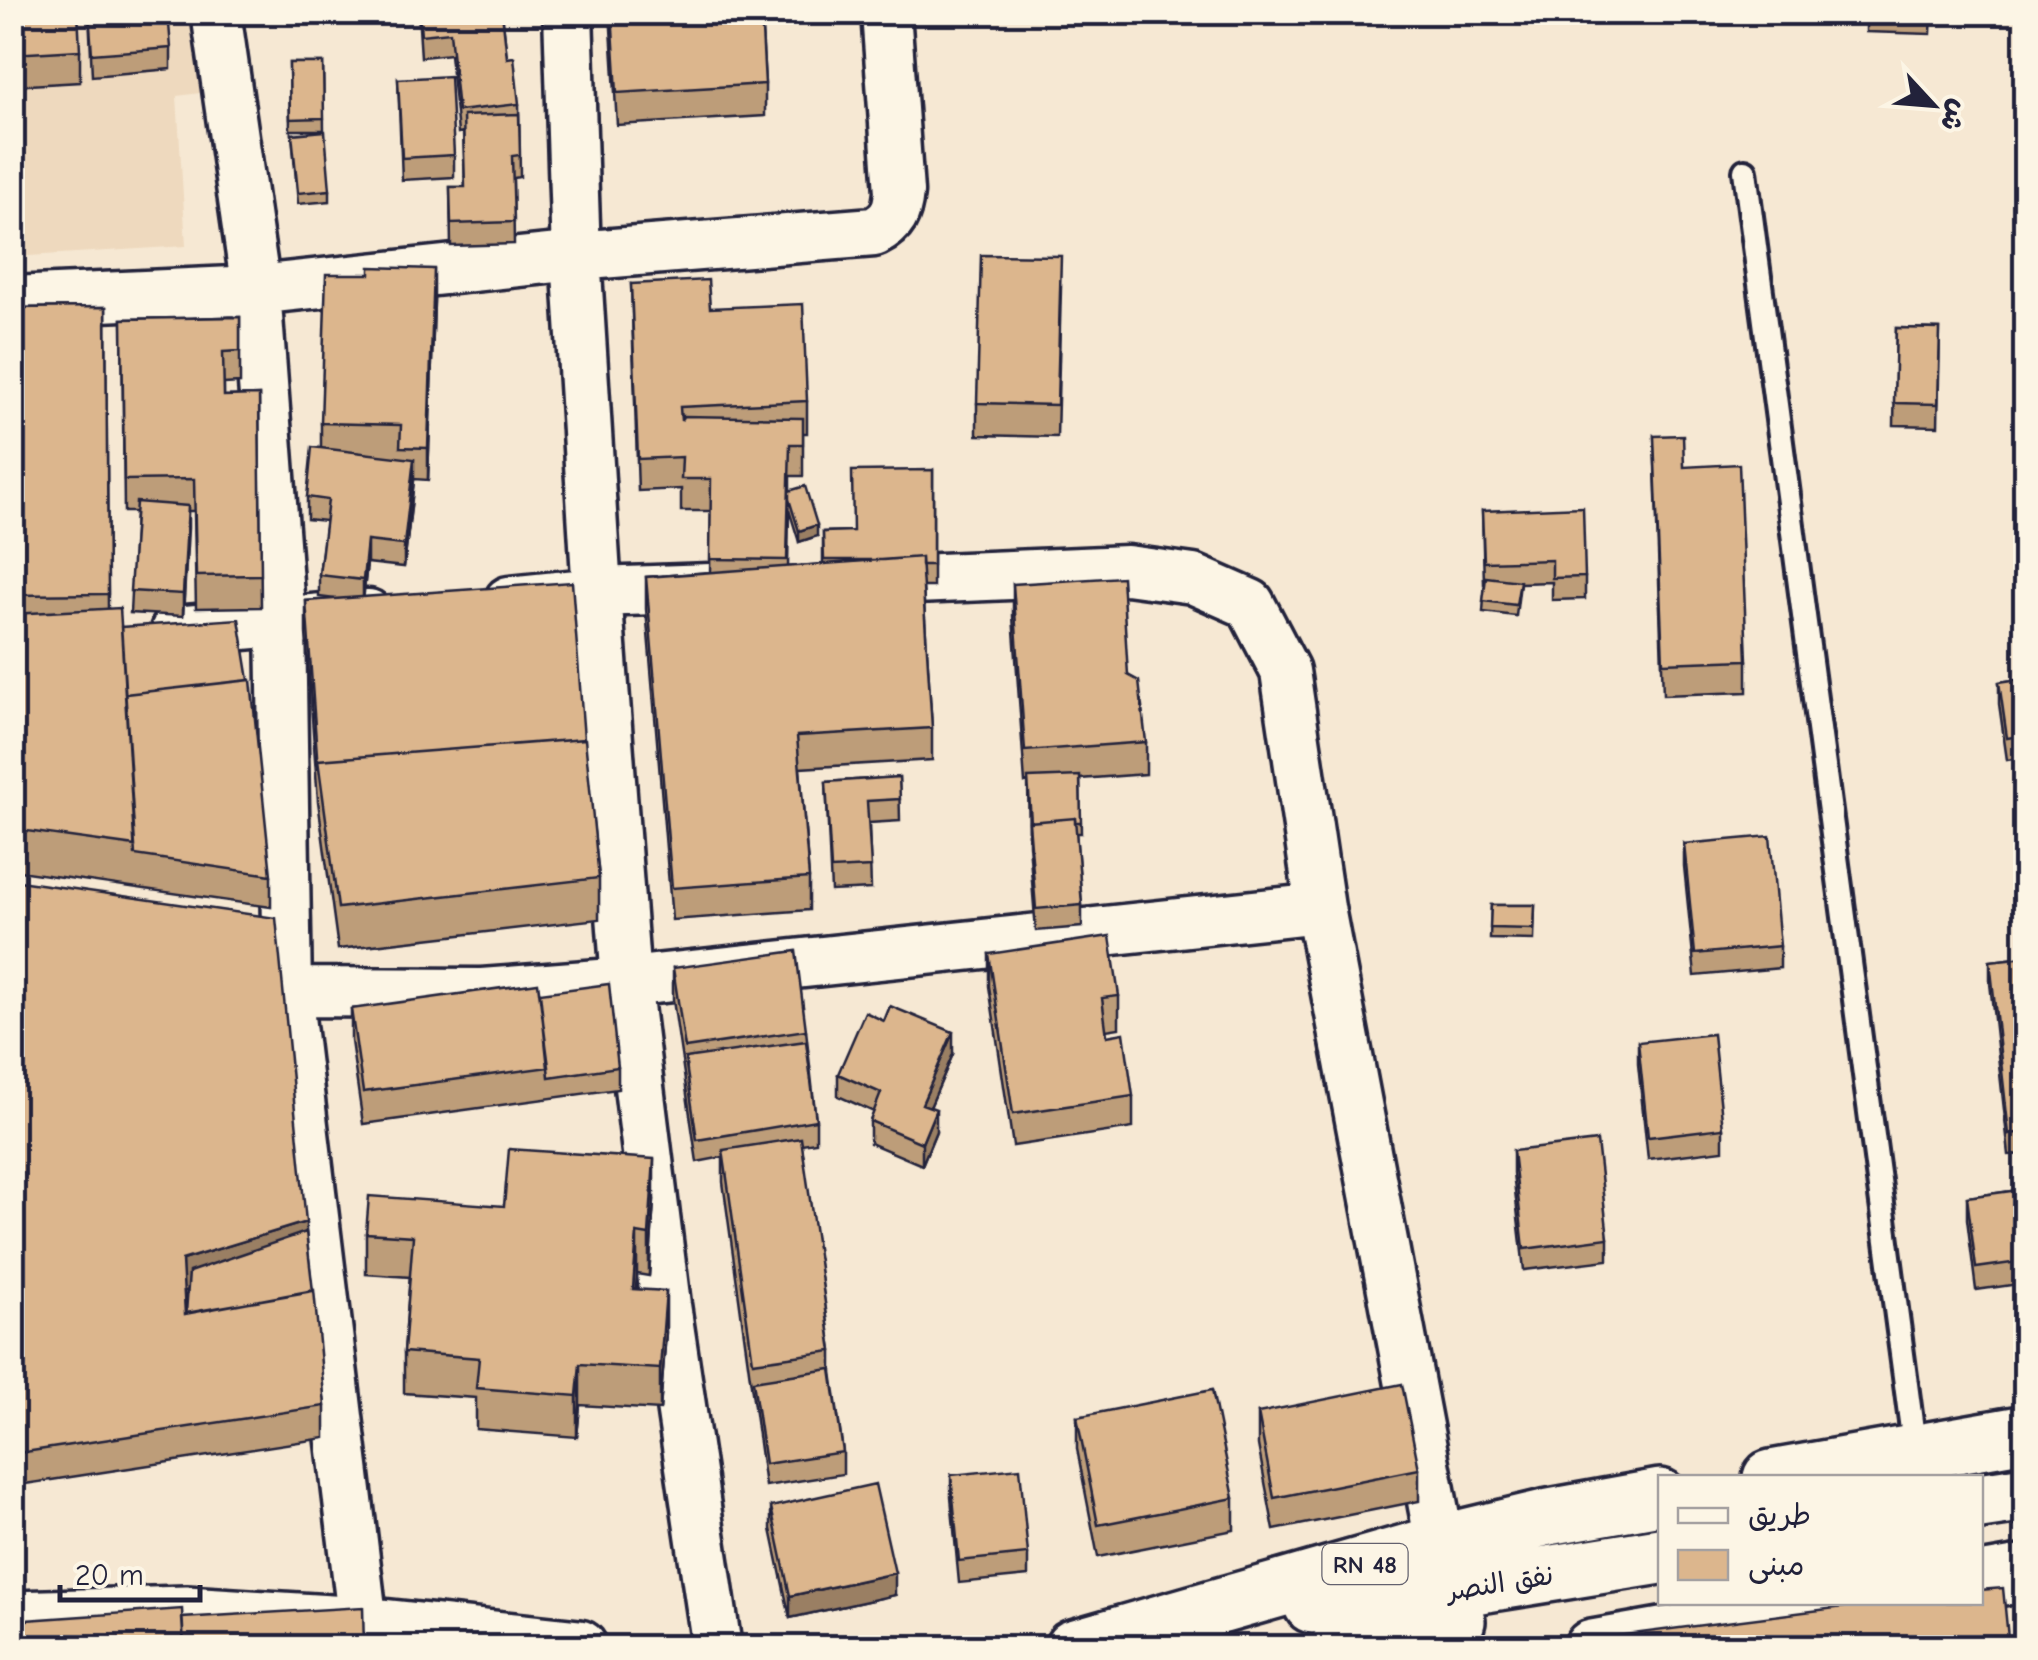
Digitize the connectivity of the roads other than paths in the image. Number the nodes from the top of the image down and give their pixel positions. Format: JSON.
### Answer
{"nodes":[{"id":1,"x":216,"y":12,"type":"edge"},
{"id":2,"x":568,"y":12,"type":"edge"},
{"id":3,"x":886,"y":12,"type":"edge"},
{"id":4,"x":1745,"y":170,"type":"dead end"},
{"id":5,"x":576,"y":256,"type":"junction"},
{"id":6,"x":256,"y":290,"type":"junction"},
{"id":7,"x":12,"y":301,"type":"edge"},
{"id":8,"x":833,"y":582,"type":"edge"},
{"id":9,"x":754,"y":586,"type":"edge"},
{"id":10,"x":597,"y":592,"type":"junction"},
{"id":11,"x":281,"y":622,"type":"junction"},
{"id":12,"x":128,"y":636,"type":"edge"},
{"id":13,"x":1320,"y":908,"type":"junction"},
{"id":14,"x":626,"y":982,"type":"junction"},
{"id":15,"x":287,"y":992,"type":"junction"},
{"id":16,"x":2026,"y":1433,"type":"edge"},
{"id":17,"x":1916,"y":1452,"type":"junction"},
{"id":18,"x":1787,"y":1475,"type":"edge"},
{"id":19,"x":2026,"y":1494,"type":"edge"},
{"id":20,"x":1658,"y":1497,"type":"edge"},
{"id":21,"x":1983,"y":1501,"type":"edge"},
{"id":22,"x":2026,"y":1522,"type":"edge"},
{"id":23,"x":1983,"y":1529,"type":"edge"},
{"id":24,"x":1440,"y":1543,"type":"junction"},
{"id":25,"x":1658,"y":1556,"type":"edge"},
{"id":26,"x":2026,"y":1573,"type":"edge"},
{"id":27,"x":1983,"y":1580,"type":"edge"},
{"id":28,"x":1658,"y":1584,"type":"edge"},
{"id":29,"x":1839,"y":1605,"type":"edge"},
{"id":30,"x":1219,"y":1606,"type":"junction"},
{"id":31,"x":12,"y":1619,"type":"edge"},
{"id":32,"x":364,"y":1625,"type":"junction"},
{"id":33,"x":579,"y":1648,"type":"edge"},
{"id":34,"x":717,"y":1648,"type":"edge"},
{"id":35,"x":1073,"y":1648,"type":"edge"},
{"id":36,"x":1338,"y":1648,"type":"edge"},
{"id":37,"x":1592,"y":1648,"type":"edge"}],
"edges":[{"from":1,"to":6,"type":"street"},
{"from":2,"to":5,"type":"street"},
{"from":3,"to":5,"type":"street"},
{"from":4,"to":17,"type":"lane"},
{"from":5,"to":6,"type":"street"},
{"from":5,"to":10,"type":"street"},
{"from":6,"to":7,"type":"street"},
{"from":6,"to":11,"type":"street"},
{"from":8,"to":13,"type":"street"},
{"from":9,"to":10,"type":"street"},
{"from":10,"to":11,"type":"street"},
{"from":10,"to":14,"type":"street"},
{"from":11,"to":12,"type":"street"},
{"from":11,"to":15,"type":"street"},
{"from":13,"to":14,"type":"street"},
{"from":13,"to":24,"type":"street"},
{"from":14,"to":15,"type":"street"},
{"from":14,"to":34,"type":"street"},
{"from":15,"to":32,"type":"street"},
{"from":16,"to":17,"type":"main road"},
{"from":17,"to":18,"type":"main road"},
{"from":19,"to":21,"type":"main road"},
{"from":20,"to":24,"type":"main road","number":"RN 48"},
{"from":22,"to":23,"type":"main road"},
{"from":24,"to":30,"type":"main road","number":"RN 48"},
{"from":25,"to":30,"type":"main road","name":"نفق النصر"},
{"from":26,"to":27,"type":"main road"},
{"from":28,"to":36,"type":"main road","name":"نفق النصر"},
{"from":29,"to":37,"type":"main road"},
{"from":30,"to":35,"type":"main road","number":"RN 48"},
{"from":31,"to":32,"type":"main road"},
{"from":32,"to":33,"type":"main road"}]}
